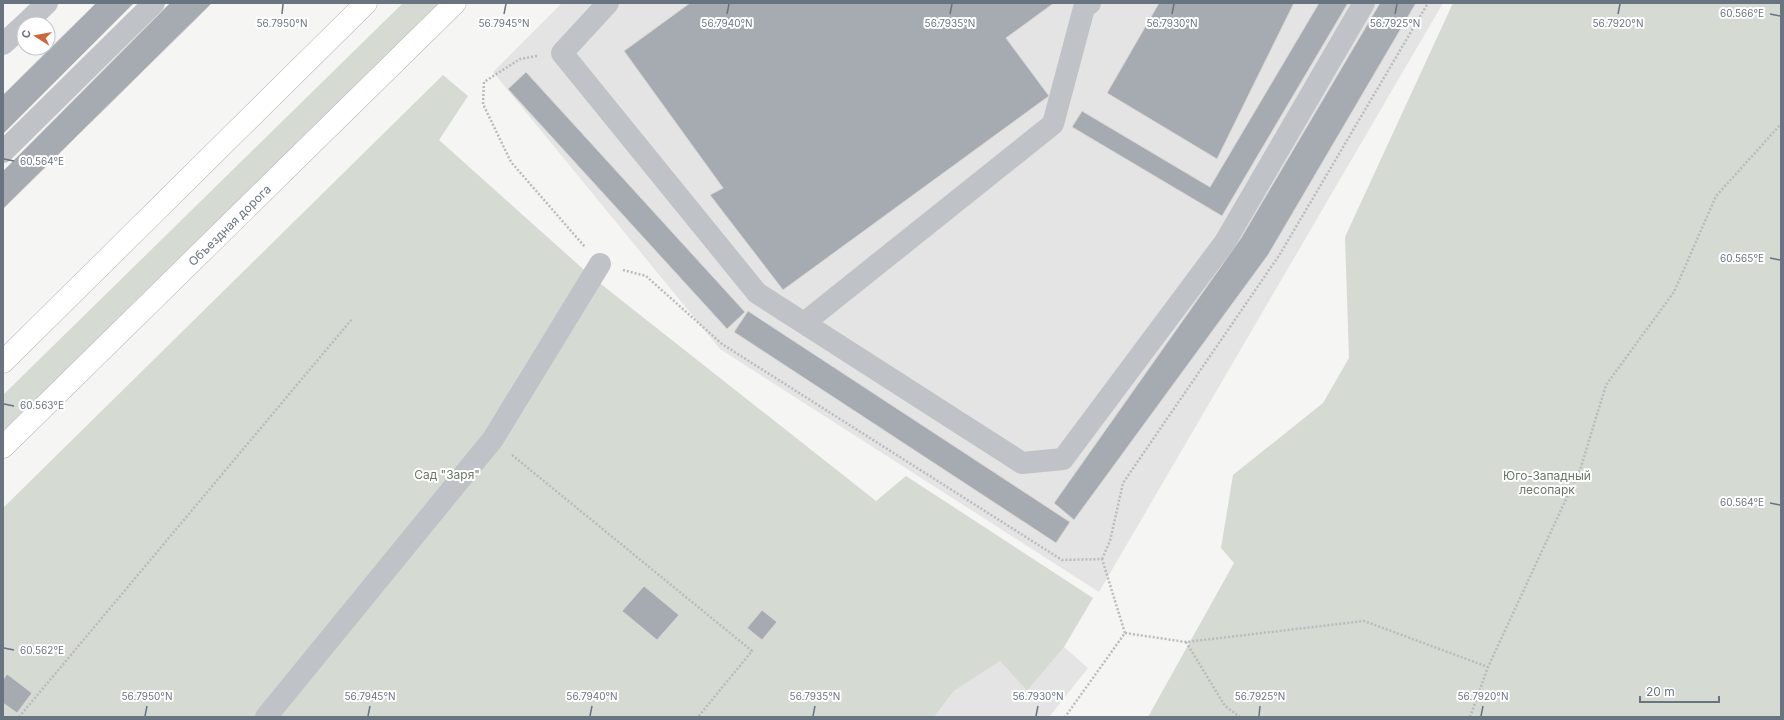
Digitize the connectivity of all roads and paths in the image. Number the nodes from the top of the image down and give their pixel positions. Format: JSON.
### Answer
{"nodes":[{"id":1,"x":47,"y":3,"type":"edge"},
{"id":2,"x":154,"y":3,"type":"edge"},
{"id":3,"x":366,"y":3,"type":"edge"},
{"id":4,"x":455,"y":3,"type":"edge"},
{"id":5,"x":608,"y":3,"type":"edge"},
{"id":6,"x":1090,"y":3,"type":"edge"},
{"id":7,"x":1364,"y":3,"type":"edge"},
{"id":8,"x":1428,"y":3,"type":"edge"},
{"id":9,"x":33,"y":16,"type":"edge"},
{"id":10,"x":16,"y":32,"type":"edge"},
{"id":11,"x":3,"y":44,"type":"edge"},
{"id":12,"x":562,"y":53,"type":"junction"},
{"id":13,"x":1781,"y":124,"type":"edge"},
{"id":14,"x":3,"y":152,"type":"edge"},
{"id":15,"x":600,"y":264,"type":"junction"},
{"id":16,"x":352,"y":318,"type":"dead end"},
{"id":17,"x":804,"y":323,"type":"junction"},
{"id":18,"x":3,"y":362,"type":"edge"},
{"id":19,"x":493,"y":439,"type":"junction"},
{"id":20,"x":3,"y":446,"type":"edge"},
{"id":21,"x":1102,"y":559,"type":"junction"},
{"id":22,"x":1125,"y":633,"type":"junction"},
{"id":23,"x":1186,"y":642,"type":"junction"},
{"id":24,"x":1488,"y":667,"type":"junction"},
{"id":25,"x":19,"y":717,"type":"edge"},
{"id":26,"x":266,"y":717,"type":"edge"},
{"id":27,"x":698,"y":717,"type":"edge"},
{"id":28,"x":1065,"y":717,"type":"edge"},
{"id":29,"x":1240,"y":717,"type":"edge"},
{"id":30,"x":1470,"y":717,"type":"edge"}],
"edges":[{"from":1,"to":9,"type":"street"},
{"from":2,"to":14,"type":"street"},
{"from":3,"to":18,"type":"main road"},
{"from":4,"to":20,"type":"main road","name":"Объездная дорога"},
{"from":5,"to":12,"type":"street"},
{"from":6,"to":17,"type":"street"},
{"from":7,"to":17,"type":"street"},
{"from":8,"to":21,"type":"path"},
{"from":10,"to":11,"type":"street"},
{"from":12,"to":15,"type":"path"},
{"from":12,"to":17,"type":"street"},
{"from":13,"to":24,"type":"path"},
{"from":15,"to":19,"type":"street"},
{"from":15,"to":21,"type":"path"},
{"from":16,"to":25,"type":"path"},
{"from":19,"to":26,"type":"street"},
{"from":19,"to":27,"type":"path"},
{"from":21,"to":22,"type":"path"},
{"from":22,"to":23,"type":"path"},
{"from":22,"to":28,"type":"path"},
{"from":23,"to":24,"type":"path"},
{"from":23,"to":29,"type":"path"},
{"from":24,"to":30,"type":"path"}]}
